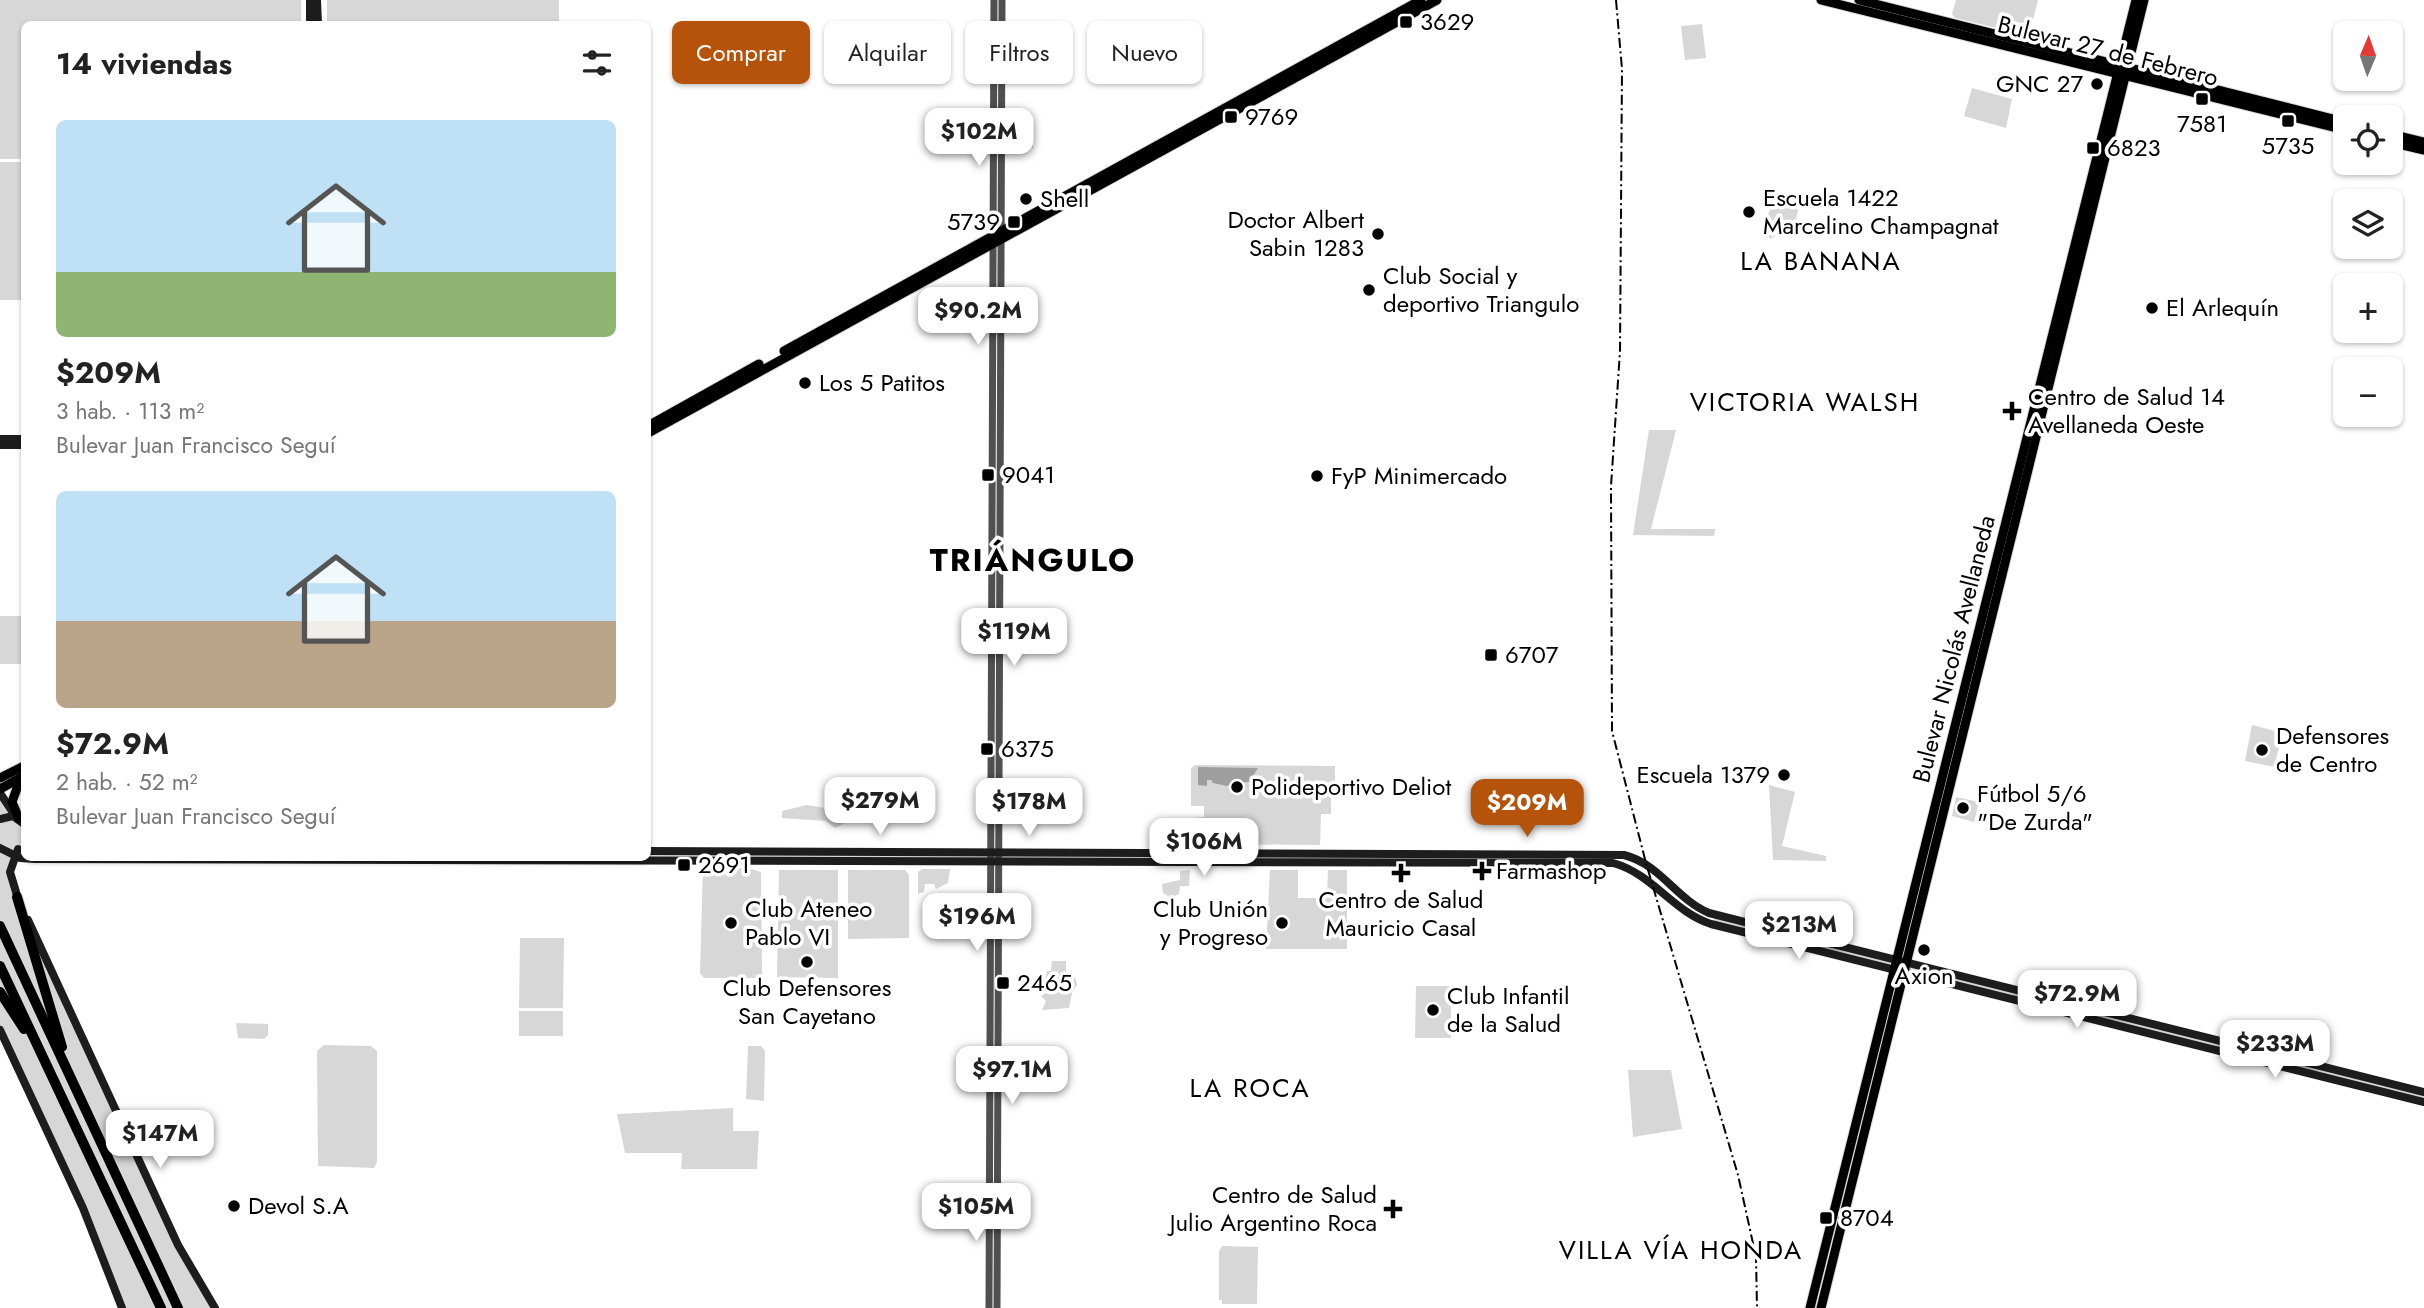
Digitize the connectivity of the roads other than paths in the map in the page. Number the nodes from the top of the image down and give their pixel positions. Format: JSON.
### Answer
{"nodes":[{"id":1,"x":310,"y":0,"type":"edge"},
{"id":2,"x":317,"y":0,"type":"edge"},
{"id":3,"x":994,"y":0,"type":"edge"},
{"id":4,"x":1002,"y":0,"type":"edge"},
{"id":5,"x":1421,"y":0,"type":"edge"},
{"id":6,"x":1437,"y":0,"type":"edge"},
{"id":7,"x":1821,"y":0,"type":"edge"},
{"id":8,"x":1859,"y":0,"type":"edge"},
{"id":9,"x":2136,"y":0,"type":"edge"},
{"id":10,"x":2144,"y":0,"type":"edge"},
{"id":11,"x":310,"y":21,"type":"edge"},
{"id":12,"x":318,"y":21,"type":"edge"},
{"id":13,"x":2122,"y":70,"type":"junction"},
{"id":14,"x":2333,"y":119,"type":"edge"},
{"id":15,"x":2333,"y":127,"type":"edge"},
{"id":16,"x":2403,"y":137,"type":"edge"},
{"id":17,"x":2424,"y":142,"type":"edge"},
{"id":18,"x":2403,"y":145,"type":"edge"},
{"id":19,"x":2424,"y":150,"type":"edge"},
{"id":20,"x":996,"y":238,"type":"junction"},
{"id":21,"x":651,"y":424,"type":"edge"},
{"id":22,"x":651,"y":431,"type":"edge"},
{"id":23,"x":0,"y":439,"type":"edge"},
{"id":24,"x":21,"y":439,"type":"edge"},
{"id":25,"x":21,"y":445,"type":"edge"},
{"id":26,"x":0,"y":446,"type":"edge"},
{"id":27,"x":21,"y":768,"type":"edge"},
{"id":28,"x":21,"y":777,"type":"edge"},
{"id":29,"x":0,"y":778,"type":"edge"},
{"id":30,"x":21,"y":781,"type":"edge"},
{"id":31,"x":0,"y":791,"type":"edge"},
{"id":32,"x":0,"y":819,"type":"edge"},
{"id":33,"x":21,"y":819,"type":"edge"},
{"id":34,"x":21,"y":820,"type":"edge"},
{"id":35,"x":21,"y":821,"type":"edge"},
{"id":36,"x":2,"y":849,"type":"edge"},
{"id":37,"x":19,"y":850,"type":"edge"},
{"id":38,"x":651,"y":851,"type":"edge"},
{"id":39,"x":996,"y":852,"type":"junction"},
{"id":40,"x":651,"y":860,"type":"edge"},
{"id":41,"x":996,"y":862,"type":"junction"},
{"id":42,"x":17,"y":897,"type":"junction"},
{"id":43,"x":0,"y":926,"type":"edge"},
{"id":44,"x":0,"y":966,"type":"edge"},
{"id":45,"x":1901,"y":966,"type":"junction"},
{"id":46,"x":0,"y":992,"type":"edge"},
{"id":47,"x":0,"y":1030,"type":"edge"},
{"id":48,"x":38,"y":1050,"type":"junction"},
{"id":49,"x":69,"y":1075,"type":"junction"},
{"id":50,"x":2424,"y":1092,"type":"edge"},
{"id":51,"x":2424,"y":1102,"type":"edge"},
{"id":52,"x":122,"y":1308,"type":"edge"},
{"id":53,"x":161,"y":1308,"type":"edge"},
{"id":54,"x":178,"y":1308,"type":"edge"},
{"id":55,"x":215,"y":1308,"type":"edge"},
{"id":56,"x":989,"y":1308,"type":"edge"},
{"id":57,"x":997,"y":1308,"type":"edge"},
{"id":58,"x":1810,"y":1308,"type":"edge"},
{"id":59,"x":1821,"y":1308,"type":"edge"}],
"edges":[{"from":1,"to":11,"type":"main road"},
{"from":2,"to":12,"type":"main road"},
{"from":3,"to":20,"type":"street"},
{"from":4,"to":20,"type":"street"},
{"from":5,"to":20,"type":"main road"},
{"from":6,"to":20,"type":"main road"},
{"from":7,"to":13,"type":"main road","name":"Bulevar 27 de Febrero"},
{"from":8,"to":13,"type":"main road","name":"Bulevar 27 de Febrero"},
{"from":9,"to":13,"type":"main road","name":"Bulevar Nicolás Avellaneda"},
{"from":10,"to":13,"type":"main road","name":"Bulevar Nicolás Avellaneda"},
{"from":13,"to":14,"type":"main road","name":"Bulevar 27 de Febrero"},
{"from":13,"to":15,"type":"main road","name":"Bulevar 27 de Febrero"},
{"from":13,"to":45,"type":"main road","name":"Bulevar Nicolás Avellaneda"},
{"from":16,"to":17,"type":"main road"},
{"from":18,"to":19,"type":"main road"},
{"from":20,"to":21,"type":"main road"},
{"from":20,"to":22,"type":"main road"},
{"from":20,"to":39,"type":"street"},
{"from":23,"to":24,"type":"main road"},
{"from":25,"to":26,"type":"main road"},
{"from":27,"to":29,"type":"main road"},
{"from":28,"to":31,"type":"main road"},
{"from":30,"to":33,"type":"main road"},
{"from":31,"to":34,"type":"main road"},
{"from":32,"to":35,"type":"main road"},
{"from":36,"to":37,"type":"main road"},
{"from":37,"to":42,"type":"main road"},
{"from":38,"to":39,"type":"main road"},
{"from":39,"to":41,"type":"street"},
{"from":39,"to":45,"type":"main road"},
{"from":40,"to":41,"type":"main road"},
{"from":41,"to":45,"type":"main road"},
{"from":41,"to":56,"type":"street"},
{"from":41,"to":57,"type":"street"},
{"from":42,"to":49,"type":"highway"},
{"from":42,"to":55,"type":"main road"},
{"from":43,"to":49,"type":"highway"},
{"from":44,"to":48,"type":"highway"},
{"from":45,"to":50,"type":"main road"},
{"from":45,"to":51,"type":"main road"},
{"from":45,"to":58,"type":"main road","name":"Bulevar Nicolás Avellaneda"},
{"from":45,"to":59,"type":"main road","name":"Bulevar Nicolás Avellaneda"},
{"from":46,"to":48,"type":"highway"},
{"from":47,"to":52,"type":"main road"},
{"from":48,"to":53,"type":"highway"},
{"from":49,"to":54,"type":"highway"}]}
